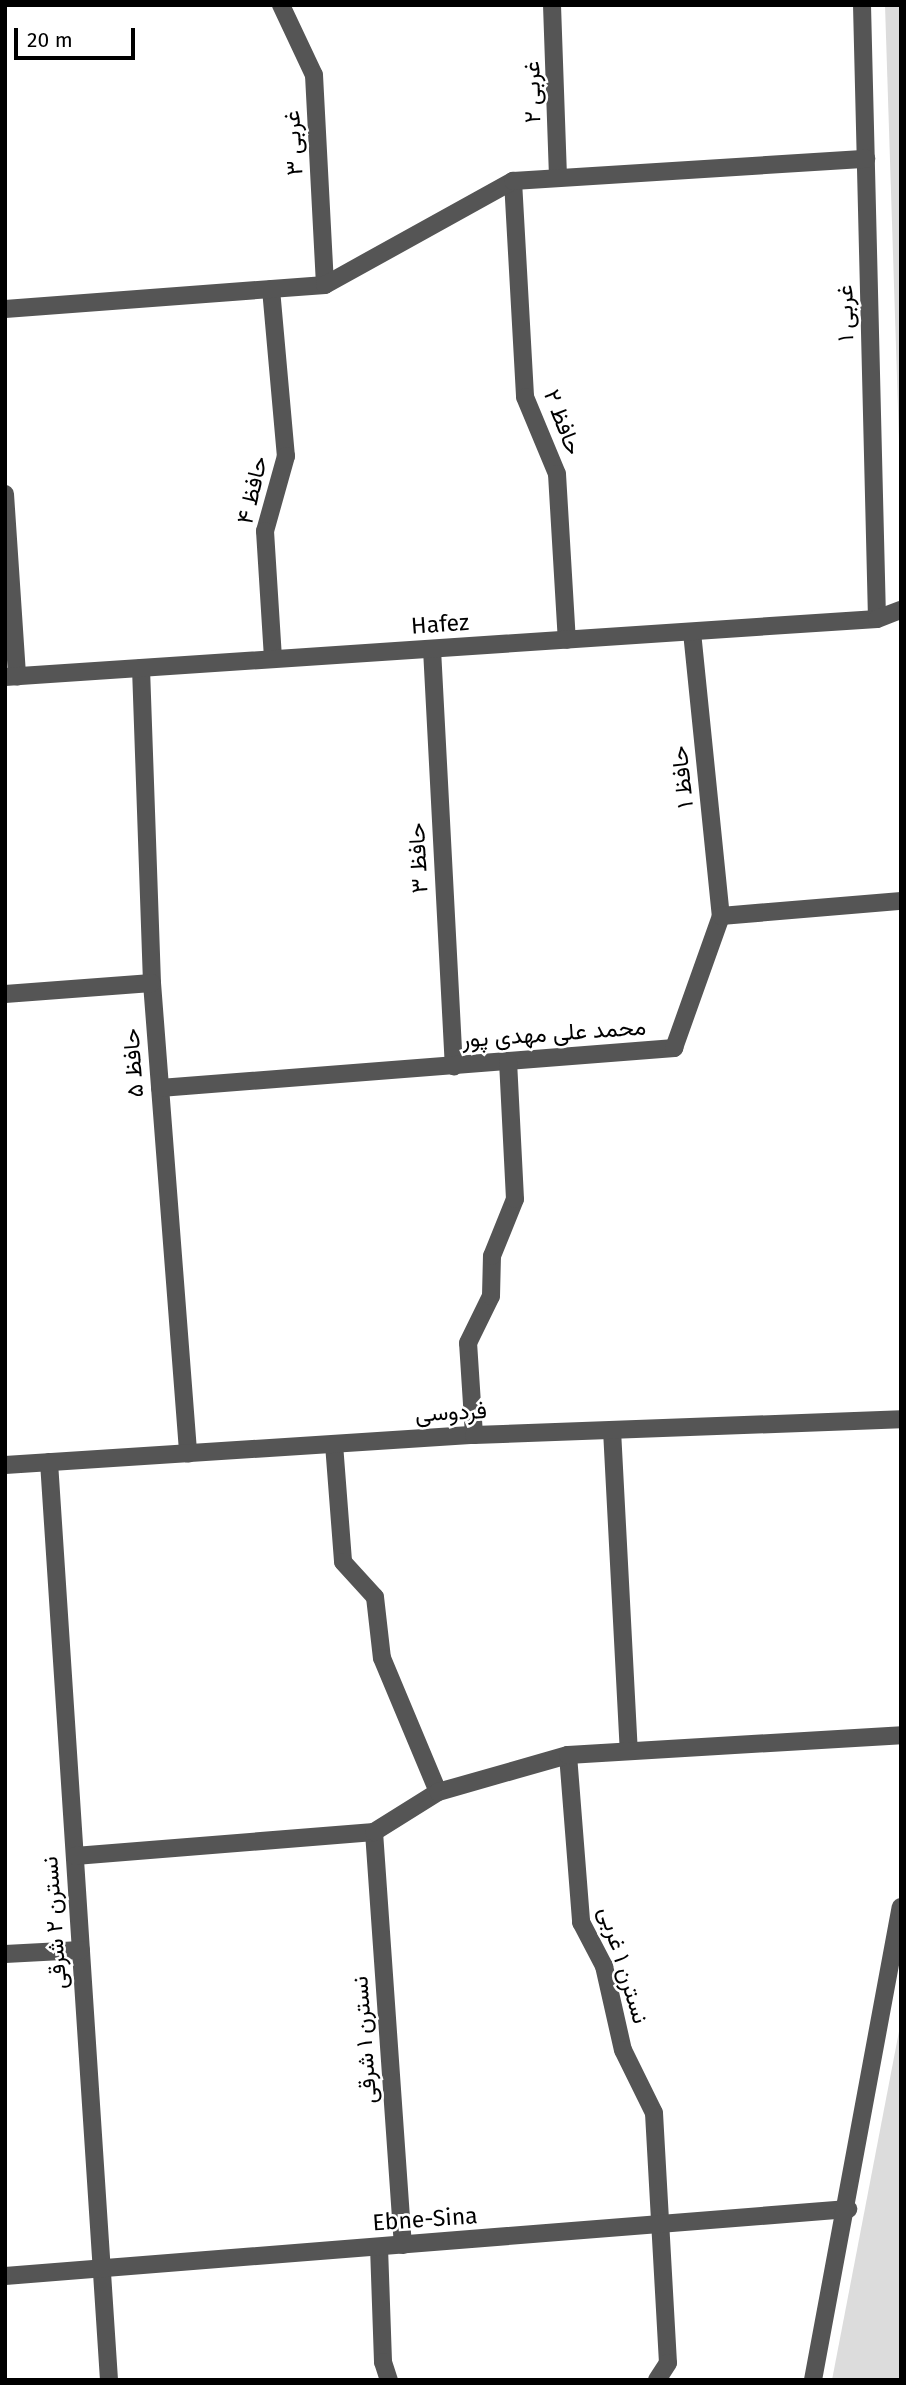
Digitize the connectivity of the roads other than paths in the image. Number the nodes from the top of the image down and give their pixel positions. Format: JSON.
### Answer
{"nodes":[{"id":1,"x":281,"y":5,"type":"edge"},
{"id":2,"x":552,"y":5,"type":"edge"},
{"id":3,"x":862,"y":5,"type":"edge"},
{"id":4,"x":866,"y":159,"type":"junction"},
{"id":5,"x":558,"y":178,"type":"junction"},
{"id":6,"x":513,"y":181,"type":"junction"},
{"id":7,"x":325,"y":285,"type":"junction"},
{"id":8,"x":271,"y":289,"type":"junction"},
{"id":9,"x":5,"y":309,"type":"edge"},
{"id":10,"x":5,"y":495,"type":"edge"},
{"id":11,"x":901,"y":610,"type":"edge"},
{"id":12,"x":877,"y":619,"type":"junction"},
{"id":13,"x":692,"y":632,"type":"junction"},
{"id":14,"x":567,"y":640,"type":"junction"},
{"id":15,"x":432,"y":649,"type":"junction"},
{"id":16,"x":273,"y":659,"type":"junction"},
{"id":17,"x":141,"y":668,"type":"junction"},
{"id":18,"x":11,"y":677,"type":"edge"},
{"id":19,"x":901,"y":901,"type":"edge"},
{"id":20,"x":721,"y":916,"type":"junction"},
{"id":21,"x":152,"y":983,"type":"junction"},
{"id":22,"x":5,"y":994,"type":"edge"},
{"id":23,"x":508,"y":1061,"type":"junction"},
{"id":24,"x":454,"y":1066,"type":"junction"},
{"id":25,"x":160,"y":1088,"type":"junction"},
{"id":26,"x":901,"y":1419,"type":"edge"},
{"id":27,"x":612,"y":1430,"type":"junction"},
{"id":28,"x":474,"y":1435,"type":"junction"},
{"id":29,"x":334,"y":1444,"type":"junction"},
{"id":30,"x":188,"y":1454,"type":"junction"},
{"id":31,"x":49,"y":1462,"type":"junction"},
{"id":32,"x":5,"y":1465,"type":"edge"},
{"id":33,"x":901,"y":1735,"type":"edge"},
{"id":34,"x":629,"y":1751,"type":"junction"},
{"id":35,"x":568,"y":1755,"type":"junction"},
{"id":36,"x":438,"y":1792,"type":"junction"},
{"id":37,"x":374,"y":1832,"type":"junction"},
{"id":38,"x":75,"y":1856,"type":"junction"},
{"id":39,"x":901,"y":1908,"type":"edge"},
{"id":40,"x":81,"y":1950,"type":"junction"},
{"id":41,"x":5,"y":1954,"type":"edge"},
{"id":42,"x":848,"y":2209,"type":"junction"},
{"id":43,"x":662,"y":2225,"type":"junction"},
{"id":44,"x":403,"y":2245,"type":"junction"},
{"id":45,"x":379,"y":2247,"type":"junction"},
{"id":46,"x":102,"y":2270,"type":"junction"},
{"id":47,"x":5,"y":2276,"type":"edge"},
{"id":48,"x":109,"y":2380,"type":"edge"},
{"id":49,"x":389,"y":2380,"type":"edge"},
{"id":50,"x":657,"y":2380,"type":"edge"},
{"id":51,"x":813,"y":2380,"type":"edge"}],
"edges":[{"from":1,"to":7,"type":"street","name":"۳ غربی"},
{"from":2,"to":5,"type":"street","name":"۲ غربی"},
{"from":3,"to":4,"type":"street","name":"۱ غربی"},
{"from":4,"to":5,"type":"street"},
{"from":4,"to":12,"type":"street","name":"۱ غربی"},
{"from":5,"to":6,"type":"street"},
{"from":6,"to":7,"type":"street"},
{"from":6,"to":14,"type":"street","name":"حافظ ۲"},
{"from":7,"to":8,"type":"street"},
{"from":8,"to":9,"type":"street"},
{"from":8,"to":16,"type":"street","name":"حافظ ۴"},
{"from":10,"to":18,"type":"street"},
{"from":11,"to":12,"type":"street","name":"Hafez"},
{"from":12,"to":13,"type":"street","name":"Hafez"},
{"from":13,"to":14,"type":"street","name":"Hafez"},
{"from":13,"to":20,"type":"street","name":"حافظ ۱"},
{"from":14,"to":15,"type":"street","name":"Hafez"},
{"from":15,"to":16,"type":"street","name":"Hafez"},
{"from":15,"to":24,"type":"street","name":"حافظ ۳"},
{"from":16,"to":17,"type":"street","name":"Hafez"},
{"from":17,"to":18,"type":"street","name":"Hafez"},
{"from":17,"to":21,"type":"street","name":"حافظ ۵"},
{"from":19,"to":20,"type":"street"},
{"from":20,"to":23,"type":"street","name":"محمد علی مهدی پور"},
{"from":21,"to":22,"type":"street"},
{"from":21,"to":25,"type":"street","name":"حافظ ۵"},
{"from":23,"to":24,"type":"street","name":"محمد علی مهدی پور"},
{"from":23,"to":28,"type":"street"},
{"from":24,"to":25,"type":"street","name":"محمد علی مهدی پور"},
{"from":25,"to":30,"type":"street","name":"حافظ ۵"},
{"from":26,"to":27,"type":"street","name":"فردوسی"},
{"from":27,"to":28,"type":"street","name":"فردوسی"},
{"from":27,"to":34,"type":"street"},
{"from":28,"to":29,"type":"street","name":"فردوسی"},
{"from":29,"to":30,"type":"street","name":"فردوسی"},
{"from":29,"to":36,"type":"street"},
{"from":30,"to":31,"type":"street","name":"فردوسی"},
{"from":31,"to":32,"type":"street","name":"فردوسی"},
{"from":31,"to":38,"type":"street","name":"نسترن ۲ شرقی"},
{"from":33,"to":34,"type":"street"},
{"from":34,"to":35,"type":"street"},
{"from":35,"to":36,"type":"street"},
{"from":35,"to":43,"type":"street","name":"نسترن ۱ غربی"},
{"from":36,"to":37,"type":"street"},
{"from":37,"to":38,"type":"street"},
{"from":37,"to":44,"type":"street","name":"نسترن ۱ شرقی"},
{"from":38,"to":40,"type":"street","name":"نسترن ۲ شرقی"},
{"from":39,"to":42,"type":"street"},
{"from":40,"to":41,"type":"street"},
{"from":40,"to":46,"type":"street","name":"نسترن ۲ شرقی"},
{"from":42,"to":43,"type":"street","name":"Ebne-Sina"},
{"from":42,"to":51,"type":"street"},
{"from":43,"to":44,"type":"street","name":"Ebne-Sina"},
{"from":43,"to":50,"type":"street"},
{"from":44,"to":45,"type":"street","name":"Ebne-Sina"},
{"from":45,"to":46,"type":"street","name":"Ebne-Sina"},
{"from":45,"to":49,"type":"street"},
{"from":46,"to":47,"type":"street","name":"Ebne-Sina"},
{"from":46,"to":48,"type":"street","name":"نسترن ۲ شرقی"}]}
